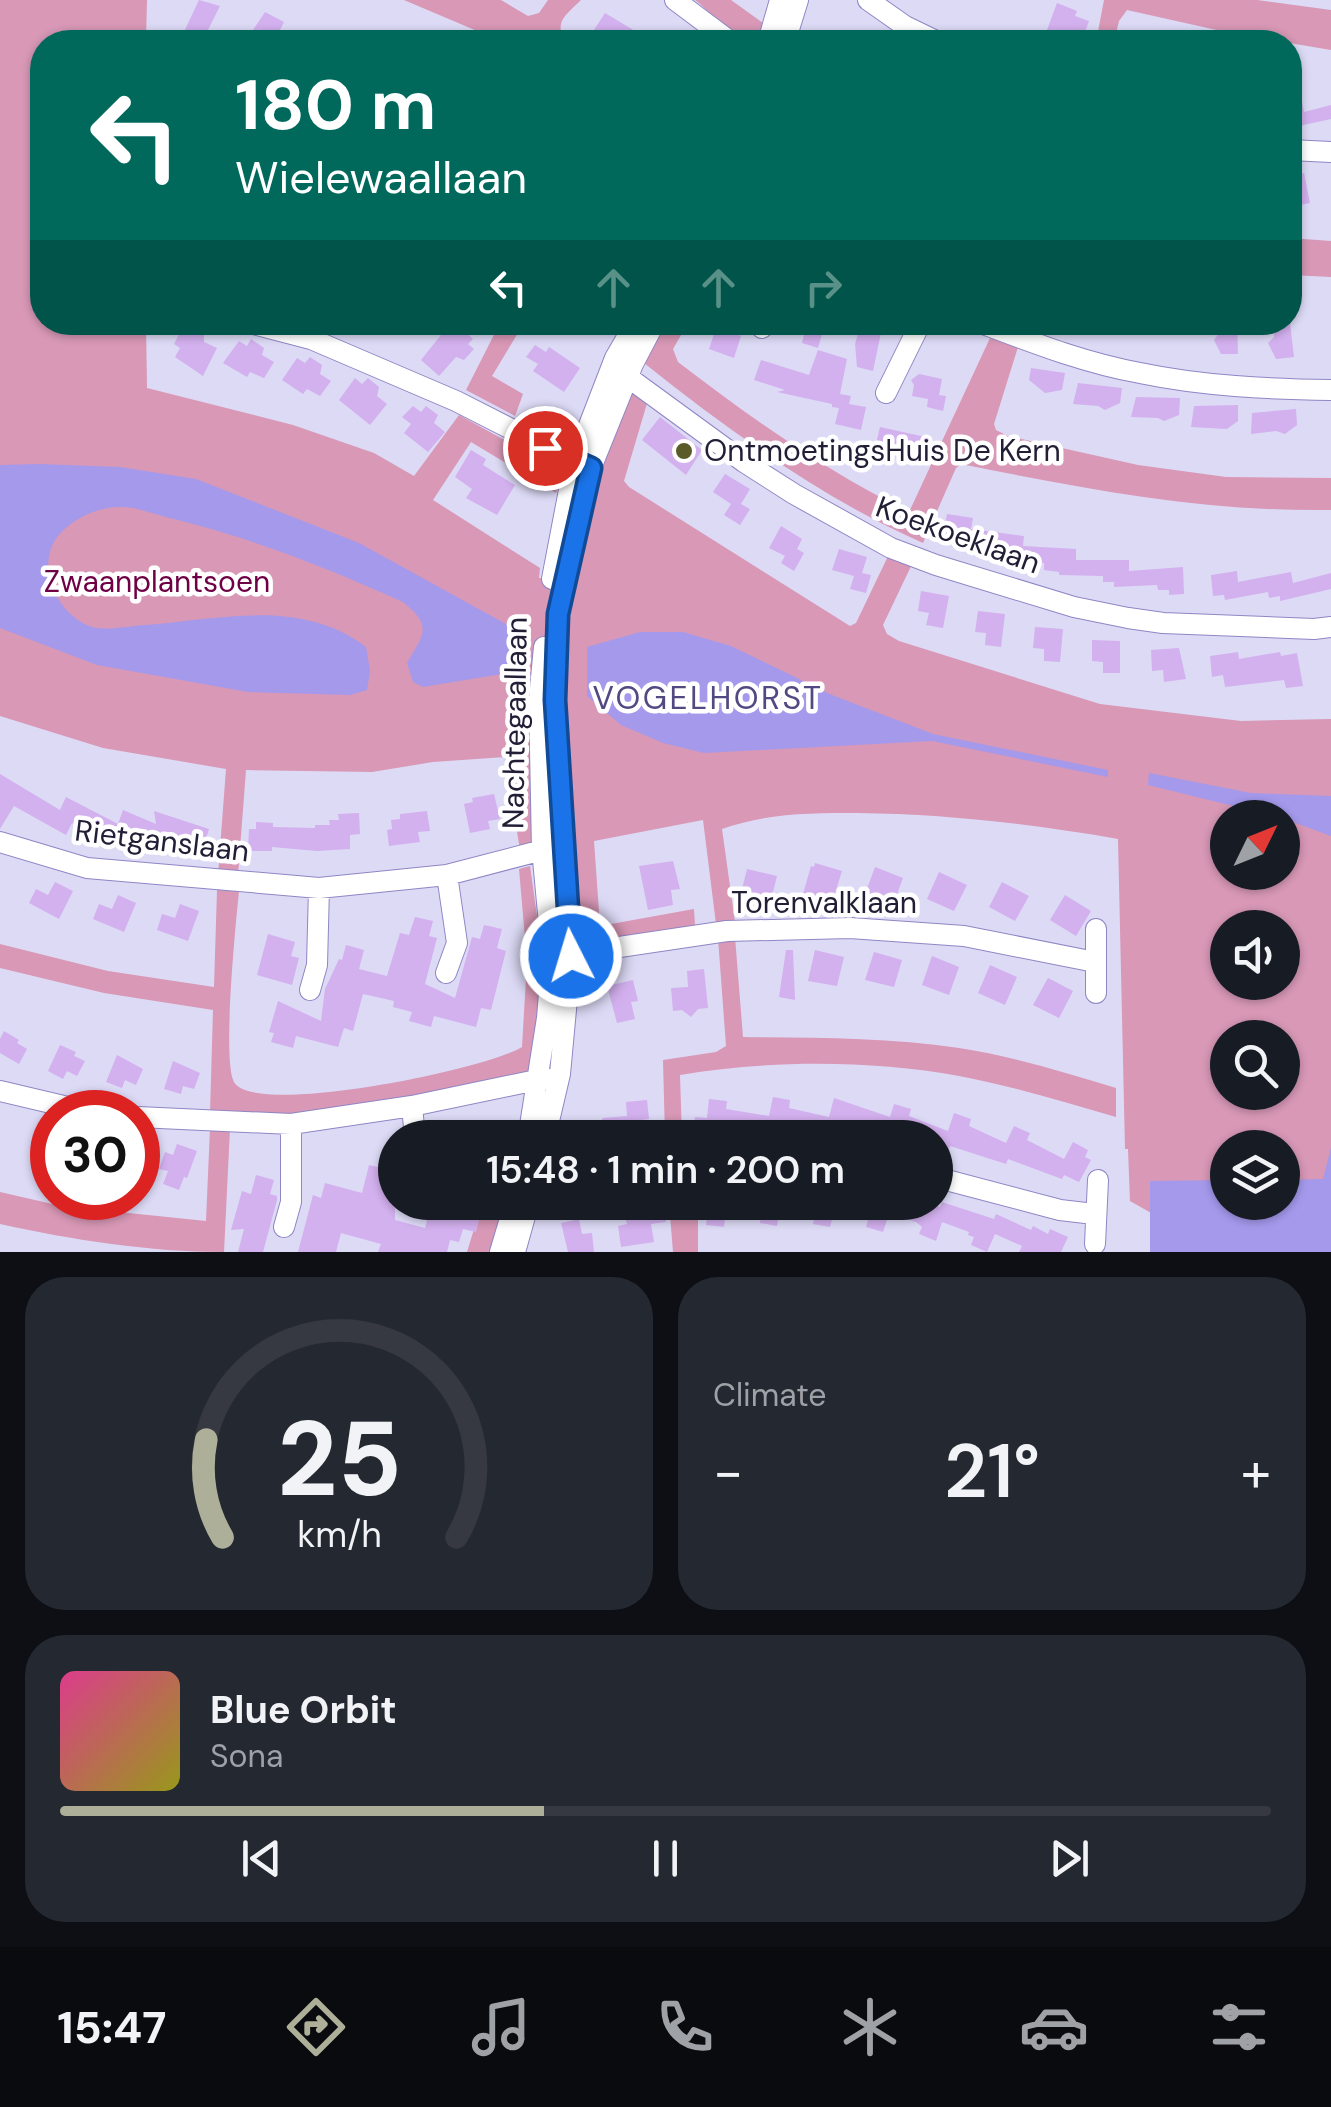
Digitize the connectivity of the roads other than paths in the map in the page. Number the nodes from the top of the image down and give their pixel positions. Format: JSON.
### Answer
{"nodes":[{"id":1,"x":675,"y":0,"type":"edge"},
{"id":2,"x":780,"y":0,"type":"edge"},
{"id":3,"x":798,"y":0,"type":"edge"},
{"id":4,"x":868,"y":0,"type":"edge"},
{"id":5,"x":716,"y":30,"type":"edge"},
{"id":6,"x":771,"y":30,"type":"edge"},
{"id":7,"x":789,"y":30,"type":"edge"},
{"id":8,"x":912,"y":30,"type":"edge"},
{"id":9,"x":1302,"y":151,"type":"edge"},
{"id":10,"x":1331,"y":152,"type":"edge"},
{"id":11,"x":295,"y":335,"type":"edge"},
{"id":12,"x":632,"y":335,"type":"edge"},
{"id":13,"x":645,"y":335,"type":"edge"},
{"id":14,"x":914,"y":335,"type":"edge"},
{"id":15,"x":1011,"y":335,"type":"edge"},
{"id":16,"x":620,"y":371,"type":"junction"},
{"id":17,"x":1331,"y":390,"type":"edge"},
{"id":18,"x":886,"y":393,"type":"dead end"},
{"id":19,"x":582,"y":466,"type":"junction"},
{"id":20,"x":1331,"y":627,"type":"edge"},
{"id":21,"x":0,"y":842,"type":"edge"},
{"id":22,"x":552,"y":847,"type":"junction"},
{"id":23,"x":447,"y":875,"type":"junction"},
{"id":24,"x":320,"y":888,"type":"junction"},
{"id":25,"x":1096,"y":928,"type":"dead end"},
{"id":26,"x":562,"y":956,"type":"junction"},
{"id":27,"x":1095,"y":962,"type":"junction"},
{"id":28,"x":446,"y":973,"type":"dead end"},
{"id":29,"x":310,"y":990,"type":"dead end"},
{"id":30,"x":1096,"y":993,"type":"dead end"},
{"id":31,"x":560,"y":1074,"type":"junction"},
{"id":32,"x":538,"y":1080,"type":"junction"},
{"id":33,"x":0,"y":1091,"type":"edge"},
{"id":34,"x":30,"y":1098,"type":"edge"},
{"id":35,"x":412,"y":1106,"type":"junction"},
{"id":36,"x":160,"y":1118,"type":"edge"},
{"id":37,"x":414,"y":1120,"type":"edge"},
{"id":38,"x":531,"y":1120,"type":"edge"},
{"id":39,"x":549,"y":1120,"type":"edge"},
{"id":40,"x":291,"y":1124,"type":"junction"},
{"id":41,"x":1098,"y":1180,"type":"dead end"},
{"id":42,"x":953,"y":1182,"type":"edge"},
{"id":43,"x":1094,"y":1214,"type":"junction"},
{"id":44,"x":510,"y":1220,"type":"edge"},
{"id":45,"x":524,"y":1220,"type":"edge"},
{"id":46,"x":284,"y":1228,"type":"dead end"},
{"id":47,"x":1095,"y":1244,"type":"dead end"},
{"id":48,"x":500,"y":1252,"type":"edge"},
{"id":49,"x":515,"y":1252,"type":"edge"}],
"edges":[{"from":1,"to":5,"type":"street"},
{"from":2,"to":6,"type":"street"},
{"from":3,"to":7,"type":"street"},
{"from":4,"to":8,"type":"street"},
{"from":9,"to":10,"type":"street"},
{"from":11,"to":19,"type":"street"},
{"from":12,"to":16,"type":"street","name":"Nachtegaallaan"},
{"from":13,"to":16,"type":"street","name":"Nachtegaallaan"},
{"from":14,"to":18,"type":"street"},
{"from":15,"to":17,"type":"street"},
{"from":16,"to":19,"type":"street","name":"Nachtegaallaan"},
{"from":16,"to":20,"type":"street","name":"Koekoeklaan"},
{"from":19,"to":22,"type":"street","name":"Nachtegaallaan"},
{"from":21,"to":24,"type":"street","name":"Rietganslaan"},
{"from":22,"to":23,"type":"street","name":"Rietganslaan"},
{"from":22,"to":26,"type":"street","name":"Nachtegaallaan"},
{"from":23,"to":24,"type":"street","name":"Rietganslaan"},
{"from":23,"to":28,"type":"street"},
{"from":24,"to":29,"type":"street"},
{"from":25,"to":27,"type":"street"},
{"from":26,"to":27,"type":"street","name":"Torenvalklaan"},
{"from":26,"to":31,"type":"street","name":"Nachtegaallaan"},
{"from":26,"to":32,"type":"street","name":"Nachtegaallaan"},
{"from":27,"to":30,"type":"street"},
{"from":31,"to":32,"type":"street"},
{"from":31,"to":39,"type":"street","name":"Nachtegaallaan"},
{"from":32,"to":35,"type":"street"},
{"from":32,"to":38,"type":"street","name":"Nachtegaallaan"},
{"from":33,"to":34,"type":"street"},
{"from":35,"to":37,"type":"street"},
{"from":35,"to":40,"type":"street"},
{"from":36,"to":40,"type":"street"},
{"from":40,"to":46,"type":"street"},
{"from":41,"to":43,"type":"street"},
{"from":42,"to":43,"type":"street"},
{"from":43,"to":47,"type":"street"},
{"from":44,"to":48,"type":"street"},
{"from":45,"to":49,"type":"street"}]}
